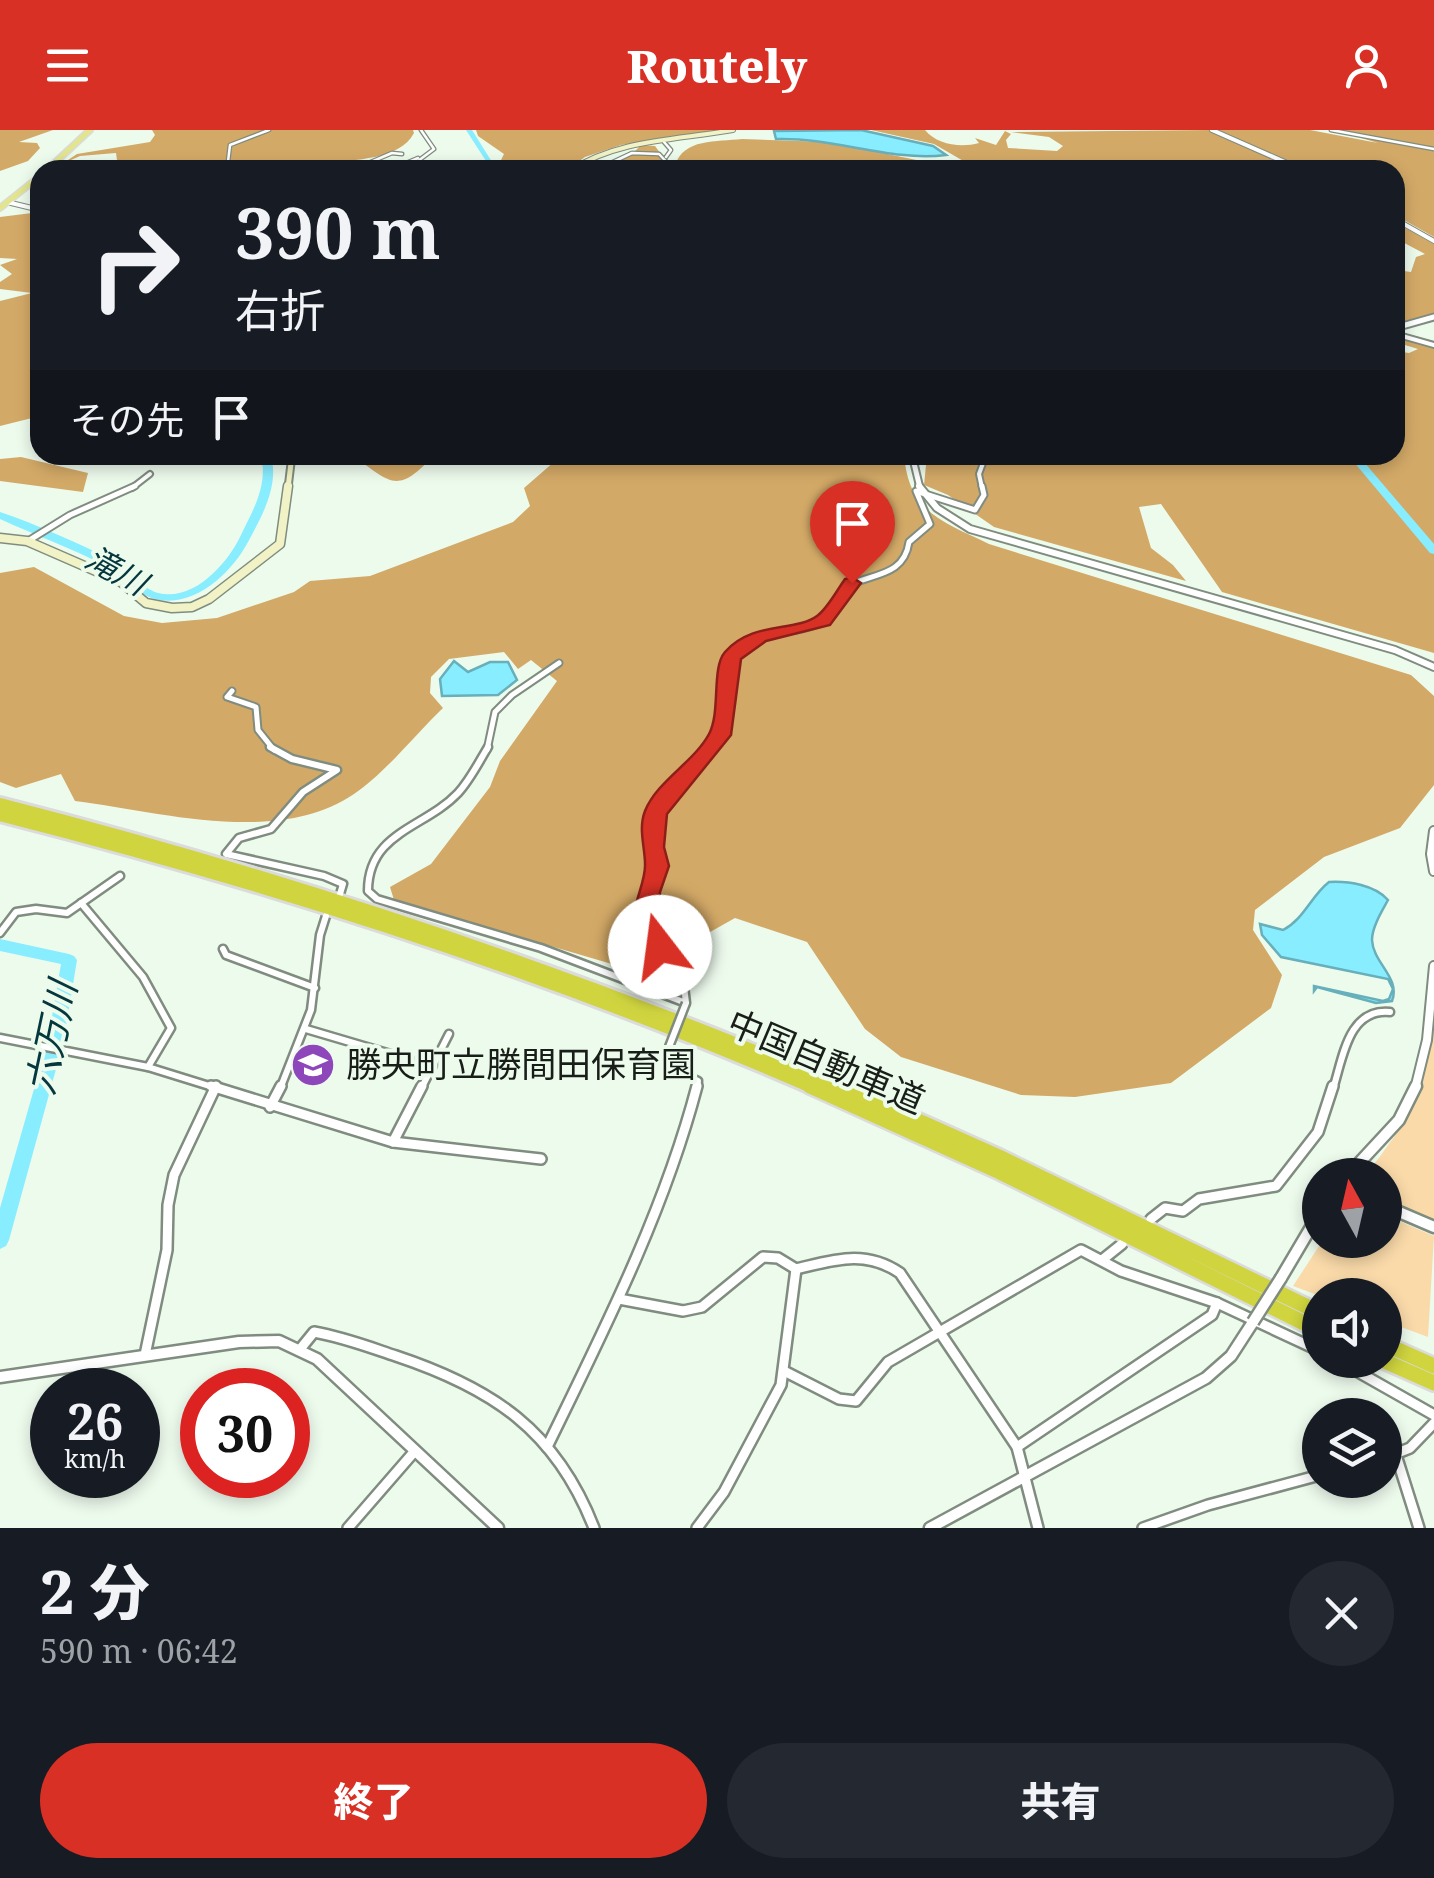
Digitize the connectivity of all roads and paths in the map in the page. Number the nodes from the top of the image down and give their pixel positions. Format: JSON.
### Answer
{"nodes":[{"id":1,"x":90,"y":130,"type":"edge"},
{"id":2,"x":269,"y":130,"type":"edge"},
{"id":3,"x":421,"y":130,"type":"edge"},
{"id":4,"x":732,"y":130,"type":"edge"},
{"id":5,"x":1212,"y":130,"type":"edge"},
{"id":6,"x":1331,"y":130,"type":"edge"},
{"id":7,"x":664,"y":142,"type":"junction"},
{"id":8,"x":1434,"y":149,"type":"edge"},
{"id":9,"x":402,"y":154,"type":"dead end"},
{"id":10,"x":424,"y":158,"type":"junction"},
{"id":11,"x":666,"y":158,"type":"joint"},
{"id":12,"x":58,"y":160,"type":"edge"},
{"id":13,"x":228,"y":160,"type":"edge"},
{"id":14,"x":374,"y":160,"type":"edge"},
{"id":15,"x":418,"y":160,"type":"edge"},
{"id":16,"x":421,"y":160,"type":"edge"},
{"id":17,"x":587,"y":160,"type":"edge"},
{"id":18,"x":616,"y":160,"type":"edge"},
{"id":19,"x":1280,"y":160,"type":"edge"},
{"id":20,"x":30,"y":184,"type":"edge"},
{"id":21,"x":3,"y":204,"type":"edge"},
{"id":22,"x":30,"y":208,"type":"edge"},
{"id":23,"x":1405,"y":225,"type":"edge"},
{"id":24,"x":1434,"y":241,"type":"edge"},
{"id":25,"x":1434,"y":317,"type":"edge"},
{"id":26,"x":1405,"y":327,"type":"edge"},
{"id":27,"x":1405,"y":335,"type":"edge"},
{"id":28,"x":1434,"y":345,"type":"edge"},
{"id":29,"x":291,"y":465,"type":"edge"},
{"id":30,"x":912,"y":465,"type":"edge"},
{"id":31,"x":982,"y":465,"type":"edge"},
{"id":32,"x":150,"y":474,"type":"dead end"},
{"id":33,"x":919,"y":490,"type":"junction"},
{"id":34,"x":0,"y":538,"type":"edge"},
{"id":35,"x":30,"y":540,"type":"junction"},
{"id":36,"x":559,"y":663,"type":"dead end"},
{"id":37,"x":1434,"y":667,"type":"edge"},
{"id":38,"x":232,"y":690,"type":"dead end"},
{"id":39,"x":0,"y":804,"type":"edge"},
{"id":40,"x":0,"y":815,"type":"edge"},
{"id":41,"x":1434,"y":831,"type":"edge"},
{"id":42,"x":1434,"y":871,"type":"edge"},
{"id":43,"x":120,"y":876,"type":"dead end"},
{"id":44,"x":340,"y":894,"type":"dead end"},
{"id":45,"x":81,"y":903,"type":"junction"},
{"id":46,"x":326,"y":916,"type":"dead end"},
{"id":47,"x":0,"y":934,"type":"edge"},
{"id":48,"x":223,"y":950,"type":"dead end"},
{"id":49,"x":1434,"y":966,"type":"edge"},
{"id":50,"x":315,"y":988,"type":"junction"},
{"id":51,"x":686,"y":1003,"type":"junction"},
{"id":52,"x":1390,"y":1012,"type":"dead end"},
{"id":53,"x":306,"y":1028,"type":"junction"},
{"id":54,"x":450,"y":1034,"type":"dead end"},
{"id":55,"x":0,"y":1038,"type":"edge"},
{"id":56,"x":412,"y":1060,"type":"dead end"},
{"id":57,"x":148,"y":1067,"type":"junction"},
{"id":58,"x":216,"y":1086,"type":"junction"},
{"id":59,"x":270,"y":1107,"type":"junction"},
{"id":60,"x":393,"y":1142,"type":"junction"},
{"id":61,"x":1363,"y":1158,"type":"edge"},
{"id":62,"x":542,"y":1159,"type":"dead end"},
{"id":63,"x":1402,"y":1213,"type":"edge"},
{"id":64,"x":1150,"y":1220,"type":"dead end"},
{"id":65,"x":1434,"y":1227,"type":"edge"},
{"id":66,"x":1302,"y":1242,"type":"edge"},
{"id":67,"x":1122,"y":1244,"type":"dead end"},
{"id":68,"x":1102,"y":1260,"type":"junction"},
{"id":69,"x":796,"y":1269,"type":"junction"},
{"id":70,"x":618,"y":1299,"type":"junction"},
{"id":71,"x":1218,"y":1302,"type":"junction"},
{"id":72,"x":1302,"y":1304,"type":"edge"},
{"id":73,"x":1302,"y":1322,"type":"edge"},
{"id":74,"x":938,"y":1331,"type":"junction"},
{"id":75,"x":1302,"y":1342,"type":"edge"},
{"id":76,"x":301,"y":1348,"type":"junction"},
{"id":77,"x":1402,"y":1352,"type":"edge"},
{"id":78,"x":145,"y":1356,"type":"junction"},
{"id":79,"x":1434,"y":1366,"type":"edge"},
{"id":80,"x":1402,"y":1369,"type":"edge"},
{"id":81,"x":784,"y":1372,"type":"junction"},
{"id":82,"x":0,"y":1377,"type":"edge"},
{"id":83,"x":1369,"y":1378,"type":"edge"},
{"id":84,"x":1434,"y":1384,"type":"edge"},
{"id":85,"x":1434,"y":1415,"type":"edge"},
{"id":86,"x":1434,"y":1423,"type":"edge"},
{"id":87,"x":1017,"y":1447,"type":"junction"},
{"id":88,"x":548,"y":1448,"type":"junction"},
{"id":89,"x":414,"y":1452,"type":"junction"},
{"id":90,"x":1402,"y":1452,"type":"edge"},
{"id":91,"x":1025,"y":1479,"type":"junction"},
{"id":92,"x":1302,"y":1480,"type":"edge"},
{"id":93,"x":1402,"y":1485,"type":"edge"},
{"id":94,"x":348,"y":1528,"type":"edge"},
{"id":95,"x":498,"y":1528,"type":"edge"},
{"id":96,"x":594,"y":1528,"type":"edge"},
{"id":97,"x":697,"y":1528,"type":"edge"},
{"id":98,"x":930,"y":1528,"type":"edge"},
{"id":99,"x":1038,"y":1528,"type":"edge"},
{"id":100,"x":1143,"y":1528,"type":"edge"},
{"id":101,"x":1420,"y":1528,"type":"edge"}],
"edges":[{"from":1,"to":12,"type":"main road"},
{"from":2,"to":13,"type":"street"},
{"from":3,"to":10,"type":"street"},
{"from":4,"to":7,"type":"main road"},
{"from":5,"to":19,"type":"street"},
{"from":6,"to":8,"type":"street"},
{"from":7,"to":11,"type":"street"},
{"from":7,"to":17,"type":"main road"},
{"from":9,"to":14,"type":"street"},
{"from":10,"to":15,"type":"street"},
{"from":10,"to":16,"type":"street"},
{"from":11,"to":18,"type":"street"},
{"from":20,"to":21,"type":"main road"},
{"from":21,"to":22,"type":"street"},
{"from":23,"to":24,"type":"street"},
{"from":25,"to":26,"type":"street"},
{"from":27,"to":28,"type":"street"},
{"from":29,"to":35,"type":"main road"},
{"from":30,"to":33,"type":"street"},
{"from":31,"to":33,"type":"street"},
{"from":32,"to":35,"type":"street"},
{"from":33,"to":37,"type":"street"},
{"from":33,"to":51,"type":"street"},
{"from":34,"to":35,"type":"main road"},
{"from":36,"to":51,"type":"street"},
{"from":38,"to":44,"type":"street"},
{"from":39,"to":72,"type":"highway","name":"中国自動車道"},
{"from":40,"to":73,"type":"highway","name":"中国自動車道"},
{"from":41,"to":42,"type":"street"},
{"from":43,"to":45,"type":"street"},
{"from":45,"to":47,"type":"street"},
{"from":45,"to":57,"type":"street"},
{"from":46,"to":50,"type":"street"},
{"from":48,"to":50,"type":"street"},
{"from":49,"to":61,"type":"street"},
{"from":50,"to":53,"type":"street"},
{"from":51,"to":70,"type":"street","bridge":true},
{"from":52,"to":64,"type":"street"},
{"from":53,"to":56,"type":"street"},
{"from":53,"to":59,"type":"street"},
{"from":54,"to":60,"type":"street"},
{"from":55,"to":57,"type":"street"},
{"from":57,"to":58,"type":"street"},
{"from":58,"to":59,"type":"street"},
{"from":58,"to":78,"type":"street"},
{"from":59,"to":60,"type":"street"},
{"from":60,"to":62,"type":"street"},
{"from":63,"to":65,"type":"street"},
{"from":66,"to":91,"type":"street","bridge":true},
{"from":67,"to":68,"type":"street"},
{"from":68,"to":71,"type":"street"},
{"from":68,"to":74,"type":"street"},
{"from":69,"to":70,"type":"street"},
{"from":69,"to":74,"type":"street"},
{"from":69,"to":81,"type":"street"},
{"from":70,"to":88,"type":"street"},
{"from":71,"to":75,"type":"street"},
{"from":71,"to":87,"type":"street"},
{"from":74,"to":81,"type":"street"},
{"from":74,"to":87,"type":"street"},
{"from":76,"to":78,"type":"street"},
{"from":76,"to":88,"type":"street"},
{"from":76,"to":89,"type":"street"},
{"from":77,"to":79,"type":"highway"},
{"from":78,"to":82,"type":"street"},
{"from":80,"to":84,"type":"highway"},
{"from":81,"to":97,"type":"street"},
{"from":83,"to":85,"type":"street"},
{"from":86,"to":90,"type":"street"},
{"from":87,"to":91,"type":"street"},
{"from":88,"to":96,"type":"street"},
{"from":89,"to":94,"type":"street"},
{"from":89,"to":95,"type":"street"},
{"from":91,"to":98,"type":"street"},
{"from":91,"to":99,"type":"street"},
{"from":92,"to":100,"type":"street"},
{"from":93,"to":101,"type":"street"}]}
